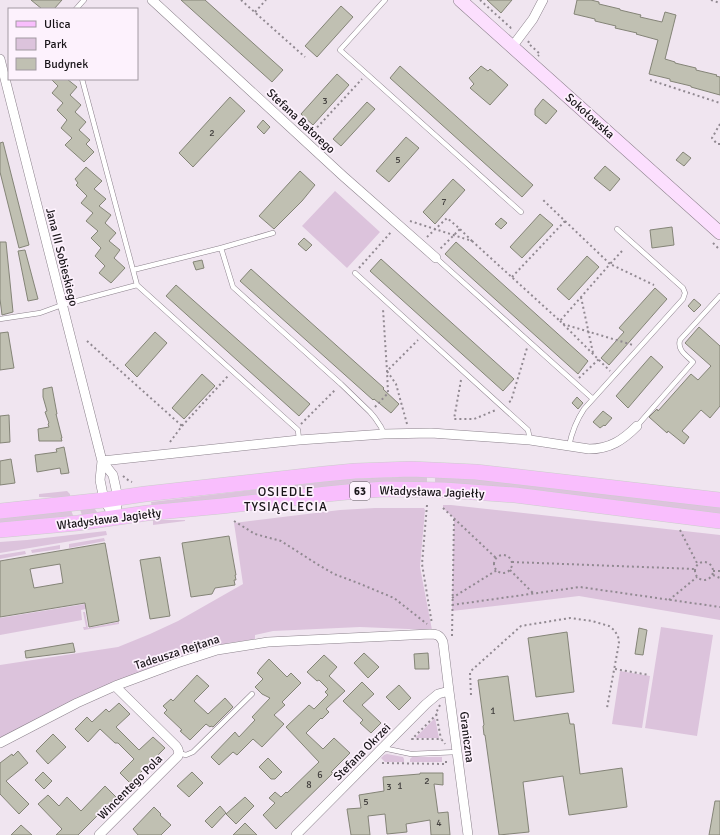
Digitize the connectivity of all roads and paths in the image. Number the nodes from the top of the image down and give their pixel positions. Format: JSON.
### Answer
{"nodes":[{"id":1,"x":84,"y":0,"type":"edge"},
{"id":2,"x":152,"y":0,"type":"edge"},
{"id":3,"x":241,"y":0,"type":"edge"},
{"id":4,"x":266,"y":0,"type":"edge"},
{"id":5,"x":385,"y":0,"type":"edge"},
{"id":6,"x":460,"y":0,"type":"edge"},
{"id":7,"x":480,"y":0,"type":"edge"},
{"id":8,"x":543,"y":0,"type":"edge"},
{"id":9,"x":711,"y":0,"type":"edge"},
{"id":10,"x":720,"y":3,"type":"edge"},
{"id":11,"x":77,"y":8,"type":"edge"},
{"id":12,"x":255,"y":12,"type":"junction"},
{"id":13,"x":516,"y":28,"type":"dead end"},
{"id":14,"x":529,"y":39,"type":"dead end"},
{"id":15,"x":512,"y":47,"type":"junction"},
{"id":16,"x":540,"y":54,"type":"dead end"},
{"id":17,"x":305,"y":57,"type":"dead end"},
{"id":18,"x":0,"y":59,"type":"edge"},
{"id":19,"x":367,"y":74,"type":"junction"},
{"id":20,"x":82,"y":80,"type":"edge"},
{"id":21,"x":650,"y":80,"type":"dead end"},
{"id":22,"x":720,"y":103,"type":"edge"},
{"id":23,"x":720,"y":124,"type":"edge"},
{"id":24,"x":317,"y":138,"type":"dead end"},
{"id":25,"x":720,"y":144,"type":"edge"},
{"id":26,"x":542,"y":199,"type":"dead end"},
{"id":27,"x":521,"y":212,"type":"dead end"},
{"id":28,"x":410,"y":221,"type":"junction"},
{"id":29,"x":565,"y":221,"type":"junction"},
{"id":30,"x":401,"y":222,"type":"junction"},
{"id":31,"x":415,"y":227,"type":"dead end"},
{"id":32,"x":460,"y":229,"type":"junction"},
{"id":33,"x":617,"y":229,"type":"dead end"},
{"id":34,"x":435,"y":230,"type":"junction"},
{"id":35,"x":273,"y":233,"type":"dead end"},
{"id":36,"x":720,"y":233,"type":"edge"},
{"id":37,"x":454,"y":235,"type":"junction"},
{"id":38,"x":424,"y":240,"type":"dead end"},
{"id":39,"x":472,"y":241,"type":"junction"},
{"id":40,"x":221,"y":248,"type":"junction"},
{"id":41,"x":622,"y":251,"type":"dead end"},
{"id":42,"x":436,"y":255,"type":"junction"},
{"id":43,"x":610,"y":264,"type":"junction"},
{"id":44,"x":133,"y":270,"type":"junction"},
{"id":45,"x":355,"y":273,"type":"joint"},
{"id":46,"x":512,"y":277,"type":"junction"},
{"id":47,"x":137,"y":285,"type":"junction"},
{"id":48,"x":654,"y":285,"type":"dead end"},
{"id":49,"x":581,"y":296,"type":"junction"},
{"id":50,"x":720,"y":296,"type":"edge"},
{"id":51,"x":382,"y":297,"type":"junction"},
{"id":52,"x":62,"y":305,"type":"junction"},
{"id":53,"x":0,"y":319,"type":"edge"},
{"id":54,"x":560,"y":320,"type":"junction"},
{"id":55,"x":563,"y":324,"type":"junction"},
{"id":56,"x":589,"y":331,"type":"junction"},
{"id":57,"x":423,"y":335,"type":"junction"},
{"id":58,"x":87,"y":341,"type":"dead end"},
{"id":59,"x":529,"y":342,"type":"junction"},
{"id":60,"x":640,"y":347,"type":"junction"},
{"id":61,"x":594,"y":354,"type":"junction"},
{"id":62,"x":599,"y":359,"type":"junction"},
{"id":63,"x":462,"y":370,"type":"junction"},
{"id":64,"x":387,"y":371,"type":"junction"},
{"id":65,"x":233,"y":372,"type":"junction"},
{"id":66,"x":614,"y":375,"type":"junction"},
{"id":67,"x":575,"y":382,"type":"junction"},
{"id":68,"x":341,"y":384,"type":"junction"},
{"id":69,"x":593,"y":399,"type":"junction"},
{"id":70,"x":502,"y":406,"type":"junction"},
{"id":71,"x":370,"y":412,"type":"junction"},
{"id":72,"x":182,"y":426,"type":"junction"},
{"id":73,"x":408,"y":426,"type":"dead end"},
{"id":74,"x":637,"y":426,"type":"joint"},
{"id":75,"x":296,"y":429,"type":"junction"},
{"id":76,"x":384,"y":434,"type":"junction"},
{"id":77,"x":299,"y":440,"type":"junction"},
{"id":78,"x":530,"y":440,"type":"junction"},
{"id":79,"x":170,"y":442,"type":"dead end"},
{"id":80,"x":569,"y":446,"type":"junction"},
{"id":81,"x":102,"y":461,"type":"junction"},
{"id":82,"x":111,"y":499,"type":"junction"},
{"id":83,"x":720,"y":500,"type":"edge"},
{"id":84,"x":426,"y":505,"type":"dead end"},
{"id":85,"x":443,"y":508,"type":"dead end"},
{"id":86,"x":0,"y":511,"type":"edge"},
{"id":87,"x":115,"y":518,"type":"junction"},
{"id":88,"x":454,"y":518,"type":"junction"},
{"id":89,"x":720,"y":520,"type":"edge"},
{"id":90,"x":234,"y":521,"type":"dead end"},
{"id":91,"x":0,"y":530,"type":"edge"},
{"id":92,"x":680,"y":530,"type":"dead end"},
{"id":93,"x":496,"y":558,"type":"junction"},
{"id":94,"x":512,"y":562,"type":"junction"},
{"id":95,"x":698,"y":565,"type":"junction"},
{"id":96,"x":695,"y":568,"type":"junction"},
{"id":97,"x":497,"y":570,"type":"junction"},
{"id":98,"x":510,"y":570,"type":"junction"},
{"id":99,"x":713,"y":571,"type":"junction"},
{"id":100,"x":720,"y":571,"type":"edge"},
{"id":101,"x":712,"y":575,"type":"junction"},
{"id":102,"x":698,"y":577,"type":"junction"},
{"id":103,"x":720,"y":578,"type":"edge"},
{"id":104,"x":533,"y":593,"type":"junction"},
{"id":105,"x":452,"y":598,"type":"junction"},
{"id":106,"x":669,"y":600,"type":"junction"},
{"id":107,"x":452,"y":605,"type":"junction"},
{"id":108,"x":720,"y":607,"type":"edge"},
{"id":109,"x":427,"y":624,"type":"dead end"},
{"id":110,"x":433,"y":629,"type":"dead end"},
{"id":111,"x":448,"y":641,"type":"junction"},
{"id":112,"x":615,"y":669,"type":"junction"},
{"id":113,"x":649,"y":675,"type":"dead end"},
{"id":114,"x":115,"y":686,"type":"junction"},
{"id":115,"x":449,"y":691,"type":"junction"},
{"id":116,"x":252,"y":694,"type":"dead end"},
{"id":117,"x":471,"y":695,"type":"dead end"},
{"id":118,"x":440,"y":706,"type":"dead end"},
{"id":119,"x":607,"y":708,"type":"dead end"},
{"id":120,"x":437,"y":714,"type":"junction"},
{"id":121,"x":441,"y":739,"type":"junction"},
{"id":122,"x":0,"y":743,"type":"edge"},
{"id":123,"x":383,"y":748,"type":"junction"},
{"id":124,"x":445,"y":748,"type":"dead end"},
{"id":125,"x":457,"y":752,"type":"junction"},
{"id":126,"x":178,"y":753,"type":"junction"},
{"id":127,"x":446,"y":758,"type":"dead end"},
{"id":128,"x":380,"y":763,"type":"dead end"},
{"id":129,"x":100,"y":835,"type":"edge"},
{"id":130,"x":296,"y":835,"type":"edge"},
{"id":131,"x":468,"y":835,"type":"edge"}],
"edges":[{"from":1,"to":11,"type":"lane"},
{"from":2,"to":30,"type":"street","name":"Stefana Batorego"},
{"from":3,"to":12,"type":"path"},
{"from":4,"to":12,"type":"path"},
{"from":5,"to":19,"type":"lane"},
{"from":6,"to":15,"type":"street","name":"Sokołowska"},
{"from":7,"to":13,"type":"path"},
{"from":8,"to":15,"type":"street"},
{"from":9,"to":10,"type":"path"},
{"from":12,"to":17,"type":"path"},
{"from":14,"to":16,"type":"path"},
{"from":15,"to":36,"type":"street","name":"Sokołowska"},
{"from":18,"to":52,"type":"street","name":"Jana III Sobieskiego"},
{"from":19,"to":24,"type":"path"},
{"from":19,"to":27,"type":"lane"},
{"from":20,"to":44,"type":"lane"},
{"from":21,"to":22,"type":"path"},
{"from":23,"to":25,"type":"path"},
{"from":26,"to":29,"type":"path"},
{"from":28,"to":30,"type":"path"},
{"from":28,"to":31,"type":"path"},
{"from":28,"to":34,"type":"path"},
{"from":29,"to":43,"type":"path"},
{"from":29,"to":46,"type":"path"},
{"from":30,"to":42,"type":"street","name":"Stefana Batorego"},
{"from":30,"to":45,"type":"path"},
{"from":32,"to":34,"type":"path"},
{"from":32,"to":37,"type":"path"},
{"from":32,"to":39,"type":"path"},
{"from":33,"to":60,"type":"lane"},
{"from":34,"to":37,"type":"path"},
{"from":34,"to":38,"type":"path"},
{"from":35,"to":40,"type":"lane"},
{"from":37,"to":39,"type":"path"},
{"from":37,"to":42,"type":"path"},
{"from":39,"to":46,"type":"path"},
{"from":40,"to":44,"type":"lane"},
{"from":40,"to":68,"type":"lane"},
{"from":41,"to":43,"type":"path"},
{"from":42,"to":59,"type":"lane"},
{"from":43,"to":48,"type":"path"},
{"from":43,"to":49,"type":"path"},
{"from":44,"to":47,"type":"lane"},
{"from":45,"to":51,"type":"lane"},
{"from":46,"to":54,"type":"path"},
{"from":47,"to":52,"type":"lane"},
{"from":47,"to":65,"type":"lane"},
{"from":49,"to":54,"type":"path"},
{"from":49,"to":56,"type":"path"},
{"from":50,"to":74,"type":"lane"},
{"from":51,"to":57,"type":"lane"},
{"from":51,"to":64,"type":"path"},
{"from":52,"to":53,"type":"lane"},
{"from":52,"to":81,"type":"street","name":"Jana III Sobieskiego"},
{"from":54,"to":55,"type":"path"},
{"from":55,"to":56,"type":"path"},
{"from":55,"to":61,"type":"path"},
{"from":56,"to":60,"type":"path"},
{"from":56,"to":61,"type":"path"},
{"from":57,"to":63,"type":"lane"},
{"from":57,"to":64,"type":"path"},
{"from":58,"to":72,"type":"path"},
{"from":59,"to":67,"type":"lane"},
{"from":59,"to":70,"type":"path"},
{"from":60,"to":66,"type":"lane"},
{"from":61,"to":62,"type":"path"},
{"from":62,"to":66,"type":"path"},
{"from":62,"to":67,"type":"path"},
{"from":63,"to":70,"type":"lane"},
{"from":63,"to":70,"type":"path"},
{"from":64,"to":71,"type":"path"},
{"from":64,"to":73,"type":"path"},
{"from":65,"to":72,"type":"path"},
{"from":65,"to":75,"type":"lane"},
{"from":66,"to":69,"type":"lane"},
{"from":67,"to":69,"type":"lane"},
{"from":68,"to":71,"type":"lane"},
{"from":68,"to":75,"type":"path"},
{"from":69,"to":80,"type":"lane"},
{"from":70,"to":78,"type":"lane"},
{"from":71,"to":76,"type":"lane"},
{"from":72,"to":79,"type":"path"},
{"from":74,"to":80,"type":"street"},
{"from":75,"to":77,"type":"lane"},
{"from":76,"to":77,"type":"street"},
{"from":76,"to":78,"type":"street"},
{"from":77,"to":81,"type":"street"},
{"from":78,"to":80,"type":"street"},
{"from":81,"to":82,"type":"street","name":"Jana III Sobieskiego"},
{"from":81,"to":82,"type":"street","name":"Jana III Sobieskiego"},
{"from":82,"to":83,"type":"main road","name":"Władysława Jagiełły","number":"63"},
{"from":82,"to":86,"type":"main road","name":"Władysława Jagiełły","number":"63"},
{"from":82,"to":87,"type":"street","name":"Jana III Sobieskiego"},
{"from":82,"to":87,"type":"street","name":"Jana III Sobieskiego"},
{"from":84,"to":110,"type":"path"},
{"from":85,"to":88,"type":"path"},
{"from":87,"to":89,"type":"main road","name":"Władysława Jagiełły","number":"63"},
{"from":87,"to":91,"type":"main road","name":"Władysława Jagiełły","number":"63"},
{"from":88,"to":93,"type":"path"},
{"from":88,"to":105,"type":"path"},
{"from":90,"to":109,"type":"path"},
{"from":92,"to":95,"type":"path"},
{"from":93,"to":94,"type":"path"},
{"from":93,"to":97,"type":"path"},
{"from":94,"to":96,"type":"path"},
{"from":94,"to":98,"type":"path"},
{"from":95,"to":96,"type":"path"},
{"from":95,"to":99,"type":"path"},
{"from":96,"to":102,"type":"path"},
{"from":97,"to":98,"type":"path"},
{"from":97,"to":105,"type":"path"},
{"from":98,"to":104,"type":"path"},
{"from":99,"to":100,"type":"path"},
{"from":99,"to":101,"type":"path"},
{"from":101,"to":102,"type":"path"},
{"from":101,"to":103,"type":"path"},
{"from":102,"to":106,"type":"path"},
{"from":104,"to":106,"type":"path"},
{"from":104,"to":107,"type":"path"},
{"from":105,"to":107,"type":"path"},
{"from":106,"to":108,"type":"path"},
{"from":107,"to":111,"type":"path"},
{"from":111,"to":114,"type":"street","name":"Tadeusza Rejtana"},
{"from":111,"to":115,"type":"street","name":"Graniczna"},
{"from":112,"to":113,"type":"path"},
{"from":112,"to":117,"type":"path"},
{"from":112,"to":119,"type":"path"},
{"from":114,"to":122,"type":"street","name":"Tadeusza Rejtana"},
{"from":114,"to":126,"type":"street","name":"Wincentego Pola"},
{"from":115,"to":123,"type":"street","name":"Stefana Okrzei"},
{"from":115,"to":125,"type":"street","name":"Graniczna"},
{"from":116,"to":126,"type":"lane"},
{"from":118,"to":120,"type":"path"},
{"from":120,"to":121,"type":"path"},
{"from":120,"to":121,"type":"path"},
{"from":121,"to":124,"type":"path"},
{"from":123,"to":125,"type":"lane"},
{"from":123,"to":130,"type":"street","name":"Stefana Okrzei"},
{"from":125,"to":131,"type":"street","name":"Graniczna"},
{"from":126,"to":129,"type":"street","name":"Wincentego Pola"},
{"from":127,"to":128,"type":"path"}]}
